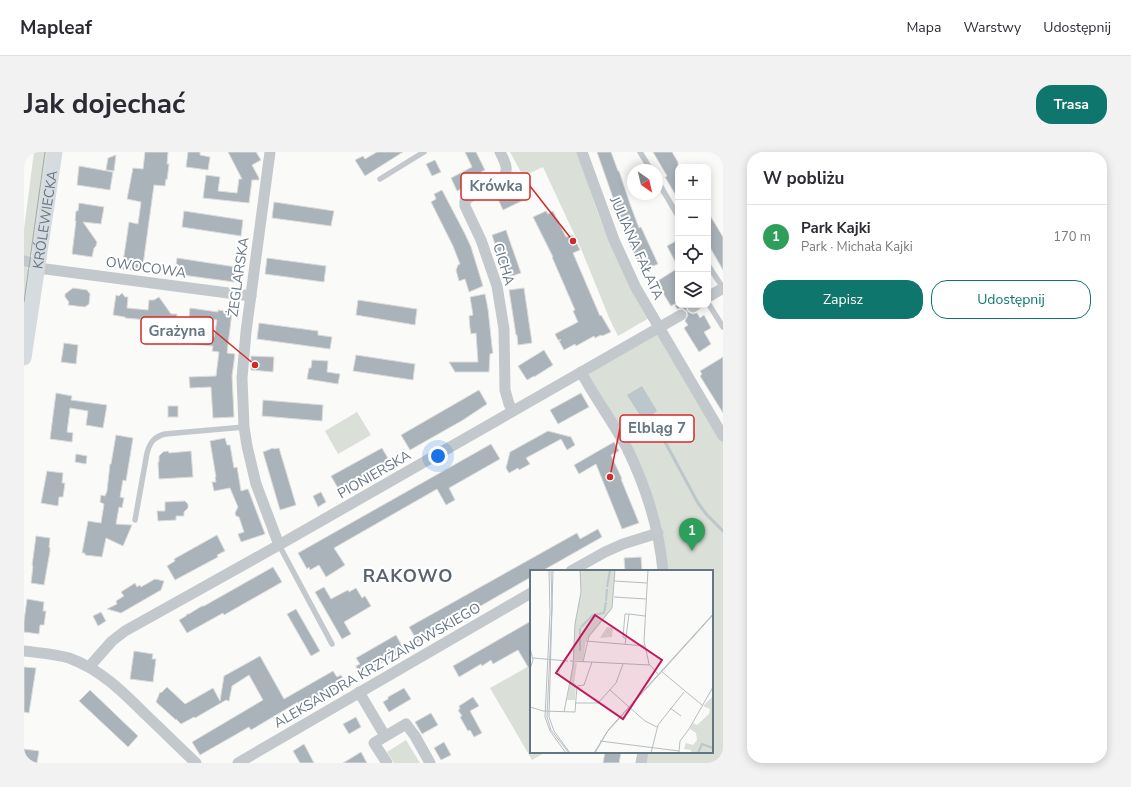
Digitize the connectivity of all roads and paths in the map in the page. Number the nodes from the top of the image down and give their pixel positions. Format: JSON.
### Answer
{"nodes":[{"id":1,"x":55,"y":152,"type":"edge"},
{"id":2,"x":270,"y":152,"type":"edge"},
{"id":3,"x":424,"y":152,"type":"edge"},
{"id":4,"x":500,"y":152,"type":"edge"},
{"id":5,"x":582,"y":152,"type":"edge"},
{"id":6,"x":640,"y":152,"type":"edge"},
{"id":7,"x":647,"y":164,"type":"edge"},
{"id":8,"x":380,"y":179,"type":"dead end"},
{"id":9,"x":663,"y":190,"type":"edge"},
{"id":10,"x":675,"y":211,"type":"edge"},
{"id":11,"x":33,"y":264,"type":"edge"},
{"id":12,"x":711,"y":270,"type":"edge"},
{"id":13,"x":723,"y":288,"type":"edge"},
{"id":14,"x":251,"y":296,"type":"junction"},
{"id":15,"x":711,"y":296,"type":"edge"},
{"id":16,"x":711,"y":307,"type":"edge"},
{"id":17,"x":681,"y":315,"type":"dead end"},
{"id":18,"x":723,"y":326,"type":"edge"},
{"id":19,"x":659,"y":328,"type":"junction"},
{"id":20,"x":24,"y":358,"type":"edge"},
{"id":21,"x":582,"y":372,"type":"junction"},
{"id":22,"x":513,"y":411,"type":"junction"},
{"id":23,"x":244,"y":427,"type":"junction"},
{"id":24,"x":723,"y":436,"type":"edge"},
{"id":25,"x":136,"y":520,"type":"dead end"},
{"id":26,"x":658,"y":533,"type":"junction"},
{"id":27,"x":279,"y":545,"type":"junction"},
{"id":28,"x":573,"y":570,"type":"edge"},
{"id":29,"x":663,"y":570,"type":"edge"},
{"id":30,"x":530,"y":594,"type":"edge"},
{"id":31,"x":332,"y":644,"type":"dead end"},
{"id":32,"x":24,"y":651,"type":"edge"},
{"id":33,"x":89,"y":667,"type":"junction"},
{"id":34,"x":360,"y":692,"type":"junction"},
{"id":35,"x":385,"y":736,"type":"junction"},
{"id":36,"x":643,"y":753,"type":"edge"},
{"id":37,"x":196,"y":763,"type":"edge"},
{"id":38,"x":238,"y":763,"type":"edge"},
{"id":39,"x":387,"y":763,"type":"edge"},
{"id":40,"x":430,"y":763,"type":"edge"},
{"id":41,"x":641,"y":763,"type":"edge"}],
"edges":[{"from":1,"to":11,"type":"main road","name":"KRÓLEWIECKA"},
{"from":2,"to":14,"type":"street","name":"ŻEGLARSKA"},
{"from":3,"to":8,"type":"lane"},
{"from":4,"to":22,"type":"street","name":"CICHA"},
{"from":5,"to":19,"type":"street","name":"JULIANA FAŁATA"},
{"from":6,"to":7,"type":"lane"},
{"from":9,"to":10,"type":"lane"},
{"from":11,"to":14,"type":"street","name":"OWOCOWA"},
{"from":11,"to":20,"type":"main road","name":"KRÓLEWIECKA"},
{"from":12,"to":13,"type":"lane"},
{"from":13,"to":15,"type":"street"},
{"from":14,"to":23,"type":"street","name":"ŻEGLARSKA"},
{"from":16,"to":18,"type":"lane"},
{"from":17,"to":19,"type":"street","name":"PIONIERSKA"},
{"from":19,"to":21,"type":"street","name":"PIONIERSKA"},
{"from":19,"to":24,"type":"street","name":"JULIANA FAŁATA"},
{"from":21,"to":22,"type":"street","name":"PIONIERSKA"},
{"from":21,"to":26,"type":"street"},
{"from":22,"to":27,"type":"street","name":"PIONIERSKA"},
{"from":23,"to":25,"type":"lane"},
{"from":23,"to":27,"type":"street","name":"ŻEGLARSKA"},
{"from":26,"to":28,"type":"street"},
{"from":26,"to":29,"type":"street"},
{"from":27,"to":31,"type":"lane"},
{"from":27,"to":33,"type":"street","name":"PIONIERSKA"},
{"from":30,"to":34,"type":"street","name":"ALEKSANDRA KRZYŻANOWSKIEGO"},
{"from":32,"to":33,"type":"street"},
{"from":33,"to":37,"type":"street"},
{"from":34,"to":35,"type":"street"},
{"from":34,"to":38,"type":"street","name":"ALEKSANDRA KRZYŻANOWSKIEGO"},
{"from":35,"to":39,"type":"street"},
{"from":35,"to":40,"type":"street"},
{"from":36,"to":41,"type":"street"}]}
